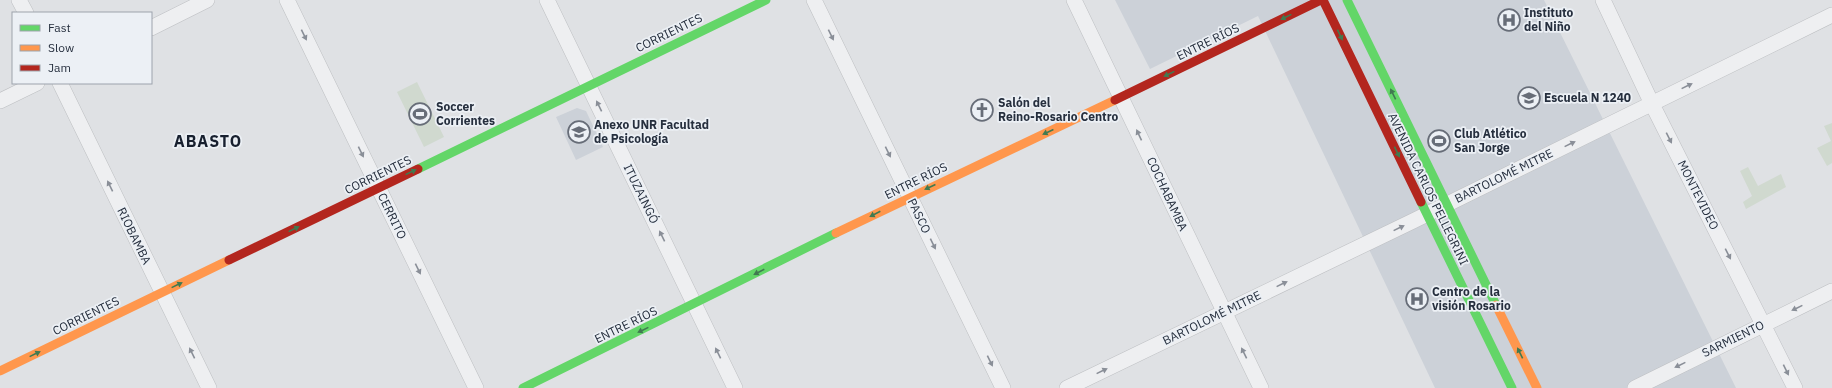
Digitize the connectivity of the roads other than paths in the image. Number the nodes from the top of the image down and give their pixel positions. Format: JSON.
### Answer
{"nodes":[{"id":1,"x":20,"y":0,"type":"edge"},
{"id":2,"x":208,"y":0,"type":"edge"},
{"id":3,"x":287,"y":0,"type":"edge"},
{"id":4,"x":547,"y":0,"type":"edge"},
{"id":5,"x":766,"y":0,"type":"edge"},
{"id":6,"x":814,"y":0,"type":"edge"},
{"id":7,"x":1074,"y":0,"type":"edge"},
{"id":8,"x":1322,"y":0,"type":"edge"},
{"id":9,"x":1347,"y":0,"type":"edge"},
{"id":10,"x":1603,"y":0,"type":"edge"},
{"id":11,"x":26,"y":12,"type":"edge"},
{"id":12,"x":1832,"y":15,"type":"edge"},
{"id":13,"x":152,"y":28,"type":"edge"},
{"id":14,"x":35,"y":84,"type":"edge"},
{"id":15,"x":60,"y":84,"type":"edge"},
{"id":16,"x":589,"y":86,"type":"junction"},
{"id":17,"x":1121,"y":97,"type":"junction"},
{"id":18,"x":0,"y":101,"type":"edge"},
{"id":19,"x":1652,"y":104,"type":"junction"},
{"id":20,"x":379,"y":188,"type":"junction"},
{"id":21,"x":910,"y":197,"type":"junction"},
{"id":22,"x":1447,"y":204,"type":"junction"},
{"id":23,"x":1427,"y":214,"type":"junction"},
{"id":24,"x":1832,"y":291,"type":"edge"},
{"id":25,"x":162,"y":293,"type":"junction"},
{"id":26,"x":695,"y":305,"type":"junction"},
{"id":27,"x":1224,"y":313,"type":"junction"},
{"id":28,"x":1764,"y":324,"type":"junction"},
{"id":29,"x":0,"y":371,"type":"edge"},
{"id":30,"x":209,"y":388,"type":"edge"},
{"id":31,"x":476,"y":388,"type":"edge"},
{"id":32,"x":523,"y":388,"type":"edge"},
{"id":33,"x":735,"y":388,"type":"edge"},
{"id":34,"x":1003,"y":388,"type":"edge"},
{"id":35,"x":1067,"y":388,"type":"edge"},
{"id":36,"x":1261,"y":388,"type":"edge"},
{"id":37,"x":1512,"y":388,"type":"edge"},
{"id":38,"x":1537,"y":388,"type":"edge"},
{"id":39,"x":1634,"y":388,"type":"edge"},
{"id":40,"x":1795,"y":388,"type":"edge"}],
"edges":[{"from":1,"to":11,"type":"street"},
{"from":2,"to":13,"type":"street"},
{"from":3,"to":20,"type":"street","name":"CERRITO","one_way":true},
{"from":4,"to":16,"type":"street","name":"ITUZAINGÓ"},
{"from":5,"to":16,"type":"main road","name":"CORRIENTES"},
{"from":6,"to":21,"type":"street","name":"PASCO","one_way":true},
{"from":7,"to":17,"type":"street","name":"COCHABAMBA"},
{"from":8,"to":17,"type":"main road","name":"ENTRE RÍOS","one_way":true},
{"from":8,"to":23,"type":"main road","name":"AVENIDA CARLOS PELLEGRINI","one_way":true},
{"from":22,"to":9,"type":"main road","name":"AVENIDA CARLOS PELLEGRINI","one_way":true},
{"from":10,"to":19,"type":"street","name":"MONTEVIDEO"},
{"from":19,"to":12,"type":"street","name":"BARTOLOMÉ MITRE","one_way":true},
{"from":14,"to":18,"type":"street"},
{"from":25,"to":15,"type":"street","name":"RIOBAMBA","one_way":true},
{"from":20,"to":16,"type":"main road","name":"CORRIENTES","one_way":true},
{"from":26,"to":16,"type":"street","name":"ITUZAINGÓ","one_way":true},
{"from":17,"to":21,"type":"main road","name":"ENTRE RÍOS","one_way":true},
{"from":27,"to":17,"type":"street","name":"COCHABAMBA","one_way":true},
{"from":22,"to":19,"type":"street","name":"BARTOLOMÉ MITRE","one_way":true},
{"from":19,"to":28,"type":"street","name":"MONTEVIDEO","one_way":true},
{"from":25,"to":20,"type":"main road","name":"CORRIENTES","one_way":true},
{"from":20,"to":31,"type":"street","name":"CERRITO","one_way":true},
{"from":21,"to":26,"type":"main road","name":"ENTRE RÍOS","one_way":true},
{"from":21,"to":34,"type":"street","name":"PASCO","one_way":true},
{"from":22,"to":23,"type":"street","name":"BARTOLOMÉ MITRE"},
{"from":38,"to":22,"type":"main road","name":"AVENIDA CARLOS PELLEGRINI","one_way":true},
{"from":27,"to":23,"type":"street","name":"BARTOLOMÉ MITRE","one_way":true},
{"from":23,"to":37,"type":"main road","name":"AVENIDA CARLOS PELLEGRINI"},
{"from":24,"to":28,"type":"street","name":"SARMIENTO","one_way":true},
{"from":29,"to":25,"type":"main road","name":"CORRIENTES","one_way":true},
{"from":30,"to":25,"type":"street","name":"RIOBAMBA","one_way":true},
{"from":26,"to":32,"type":"main road","name":"ENTRE RÍOS","one_way":true},
{"from":33,"to":26,"type":"street","name":"ITUZAINGÓ","one_way":true},
{"from":35,"to":27,"type":"street","name":"BARTOLOMÉ MITRE","one_way":true},
{"from":36,"to":27,"type":"street","name":"COCHABAMBA","one_way":true},
{"from":28,"to":39,"type":"street","name":"SARMIENTO","one_way":true},
{"from":28,"to":40,"type":"street","name":"MONTEVIDEO","one_way":true}]}
